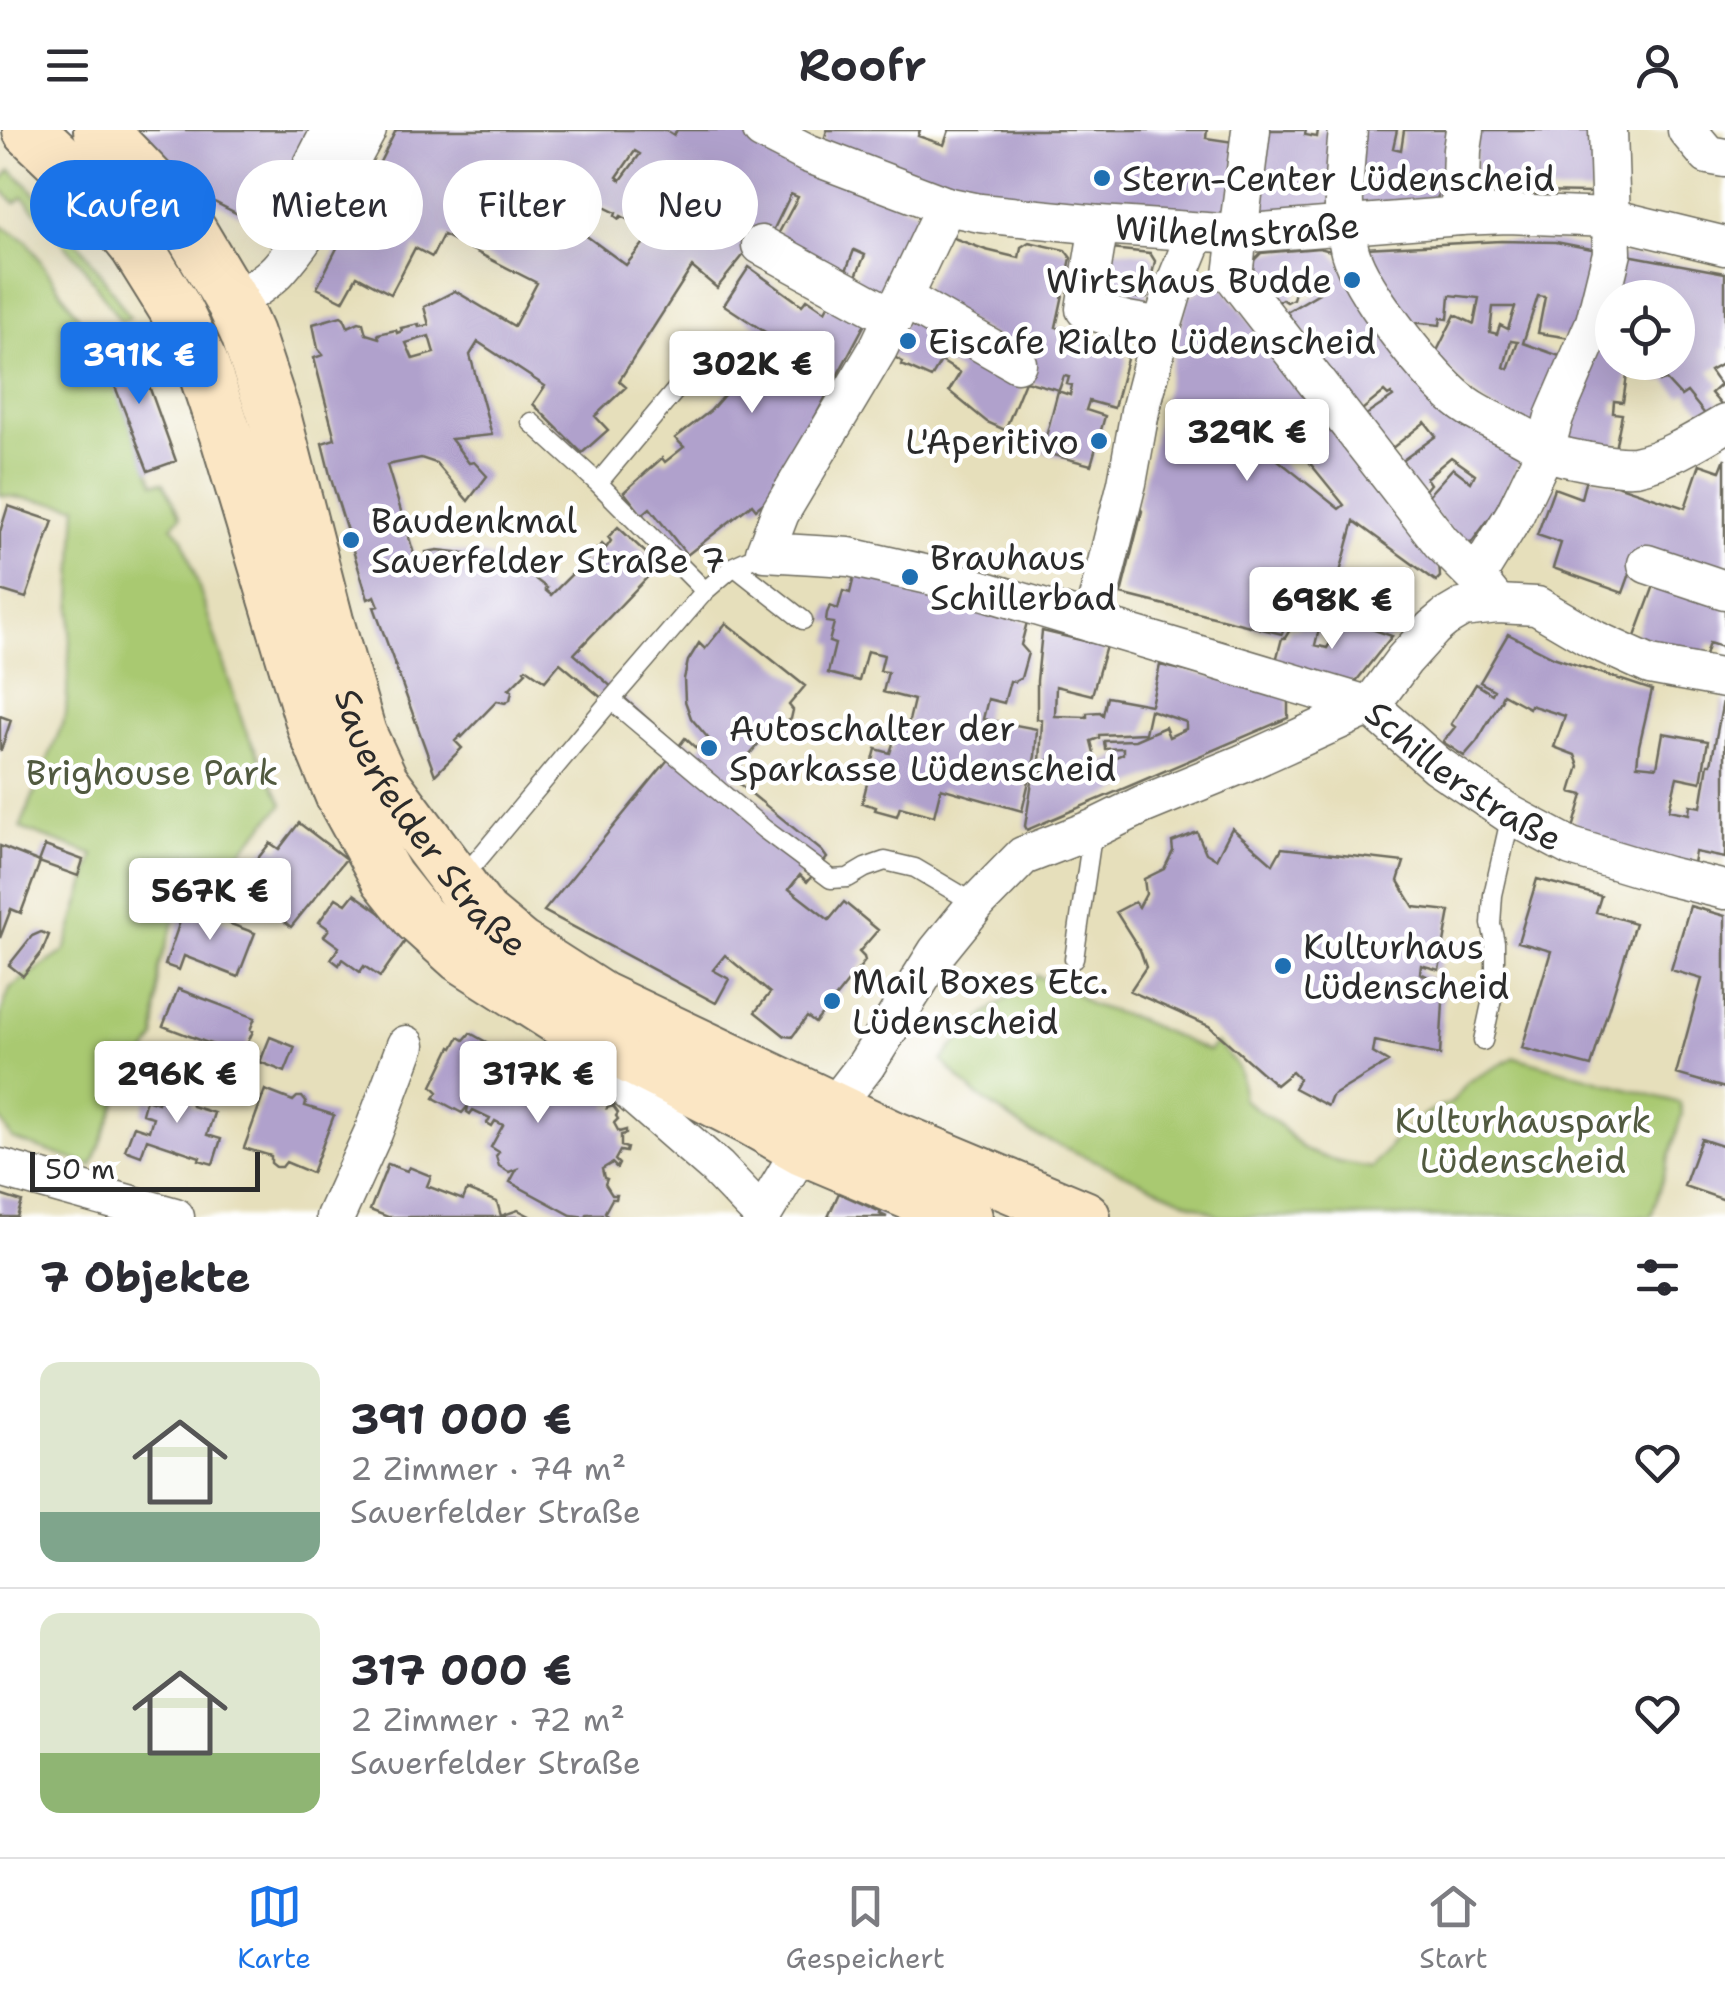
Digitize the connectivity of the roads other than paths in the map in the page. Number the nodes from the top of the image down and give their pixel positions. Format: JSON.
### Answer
{"nodes":[{"id":1,"x":28,"y":130,"type":"edge"},
{"id":2,"x":100,"y":130,"type":"edge"},
{"id":3,"x":331,"y":130,"type":"edge"},
{"id":4,"x":367,"y":130,"type":"edge"},
{"id":5,"x":762,"y":130,"type":"edge"},
{"id":6,"x":1251,"y":130,"type":"edge"},
{"id":7,"x":1348,"y":130,"type":"edge"},
{"id":8,"x":1465,"y":130,"type":"edge"},
{"id":9,"x":1608,"y":130,"type":"edge"},
{"id":10,"x":1687,"y":130,"type":"edge"},
{"id":11,"x":1725,"y":158,"type":"edge"},
{"id":12,"x":946,"y":206,"type":"junction"},
{"id":13,"x":1460,"y":216,"type":"junction"},
{"id":14,"x":1610,"y":218,"type":"junction"},
{"id":15,"x":1345,"y":224,"type":"junction"},
{"id":16,"x":1099,"y":226,"type":"junction"},
{"id":17,"x":1196,"y":233,"type":"junction"},
{"id":18,"x":1237,"y":234,"type":"junction"},
{"id":19,"x":761,"y":245,"type":"dead end"},
{"id":20,"x":1725,"y":246,"type":"edge"},
{"id":21,"x":265,"y":264,"type":"junction"},
{"id":22,"x":899,"y":308,"type":"junction"},
{"id":23,"x":1162,"y":327,"type":"junction"},
{"id":24,"x":700,"y":361,"type":"dead end"},
{"id":25,"x":1018,"y":363,"type":"dead end"},
{"id":26,"x":530,"y":422,"type":"dead end"},
{"id":27,"x":1725,"y":424,"type":"edge"},
{"id":28,"x":1545,"y":450,"type":"junction"},
{"id":29,"x":598,"y":483,"type":"junction"},
{"id":30,"x":750,"y":559,"type":"junction"},
{"id":31,"x":1647,"y":564,"type":"dead end"},
{"id":32,"x":1725,"y":590,"type":"edge"},
{"id":33,"x":1487,"y":591,"type":"junction"},
{"id":34,"x":705,"y":592,"type":"junction"},
{"id":35,"x":803,"y":620,"type":"dead end"},
{"id":36,"x":1092,"y":623,"type":"junction"},
{"id":37,"x":1725,"y":680,"type":"edge"},
{"id":38,"x":611,"y":700,"type":"junction"},
{"id":39,"x":1370,"y":706,"type":"junction"},
{"id":40,"x":1511,"y":815,"type":"junction"},
{"id":41,"x":1093,"y":829,"type":"junction"},
{"id":42,"x":1725,"y":890,"type":"edge"},
{"id":43,"x":438,"y":901,"type":"junction"},
{"id":44,"x":976,"y":904,"type":"junction"},
{"id":45,"x":1074,"y":960,"type":"dead end"},
{"id":46,"x":580,"y":1032,"type":"junction"},
{"id":47,"x":1483,"y":1041,"type":"dead end"},
{"id":48,"x":406,"y":1045,"type":"dead end"},
{"id":49,"x":816,"y":1129,"type":"junction"},
{"id":50,"x":0,"y":1168,"type":"edge"},
{"id":51,"x":761,"y":1216,"type":"edge"},
{"id":52,"x":174,"y":1217,"type":"edge"},
{"id":53,"x":335,"y":1217,"type":"edge"},
{"id":54,"x":966,"y":1217,"type":"edge"},
{"id":55,"x":1084,"y":1217,"type":"edge"}],
"edges":[{"from":1,"to":43,"type":"main road","name":"Sauerfelder Straße"},
{"from":2,"to":21,"type":"main road","name":"Sauerfelder Straße"},
{"from":3,"to":21,"type":"street"},
{"from":4,"to":21,"type":"street"},
{"from":5,"to":12,"type":"street","name":"Wilhelmstraße"},
{"from":6,"to":18,"type":"street"},
{"from":7,"to":15,"type":"street"},
{"from":8,"to":13,"type":"street"},
{"from":9,"to":14,"type":"street"},
{"from":10,"to":11,"type":"street"},
{"from":12,"to":16,"type":"street","name":"Wilhelmstraße"},
{"from":12,"to":22,"type":"street"},
{"from":13,"to":14,"type":"street","name":"Wilhelmstraße"},
{"from":13,"to":15,"type":"street","name":"Wilhelmstraße"},
{"from":14,"to":20,"type":"street","name":"Wilhelmstraße"},
{"from":14,"to":28,"type":"street"},
{"from":15,"to":18,"type":"street","name":"Wilhelmstraße"},
{"from":15,"to":28,"type":"street"},
{"from":16,"to":17,"type":"street","name":"Wilhelmstraße"},
{"from":16,"to":23,"type":"street"},
{"from":17,"to":18,"type":"street","name":"Wilhelmstraße"},
{"from":17,"to":23,"type":"street"},
{"from":18,"to":33,"type":"street"},
{"from":19,"to":22,"type":"street"},
{"from":21,"to":43,"type":"main road","name":"Sauerfelder Straße"},
{"from":22,"to":25,"type":"street"},
{"from":22,"to":30,"type":"street"},
{"from":23,"to":36,"type":"street"},
{"from":24,"to":29,"type":"lane"},
{"from":26,"to":29,"type":"lane"},
{"from":27,"to":28,"type":"street"},
{"from":28,"to":33,"type":"street"},
{"from":29,"to":34,"type":"lane"},
{"from":30,"to":34,"type":"lane"},
{"from":30,"to":35,"type":"lane"},
{"from":30,"to":36,"type":"street","name":"Schillerstraße"},
{"from":31,"to":32,"type":"street"},
{"from":33,"to":37,"type":"street"},
{"from":33,"to":39,"type":"street"},
{"from":34,"to":38,"type":"lane"},
{"from":36,"to":39,"type":"street","name":"Schillerstraße"},
{"from":38,"to":43,"type":"lane"},
{"from":38,"to":44,"type":"lane"},
{"from":39,"to":40,"type":"street","name":"Schillerstraße"},
{"from":39,"to":41,"type":"street"},
{"from":40,"to":42,"type":"street","name":"Schillerstraße"},
{"from":40,"to":47,"type":"lane"},
{"from":41,"to":44,"type":"street"},
{"from":41,"to":45,"type":"lane"},
{"from":43,"to":46,"type":"main road","name":"Sauerfelder Straße"},
{"from":43,"to":49,"type":"main road","name":"Sauerfelder Straße"},
{"from":44,"to":49,"type":"street"},
{"from":46,"to":49,"type":"main road","name":"Sauerfelder Straße"},
{"from":46,"to":51,"type":"street"},
{"from":48,"to":53,"type":"street"},
{"from":49,"to":51,"type":"street"},
{"from":49,"to":54,"type":"main road","name":"Sauerfelder Straße"},
{"from":49,"to":55,"type":"main road","name":"Sauerfelder Straße"},
{"from":50,"to":52,"type":"street"}]}
